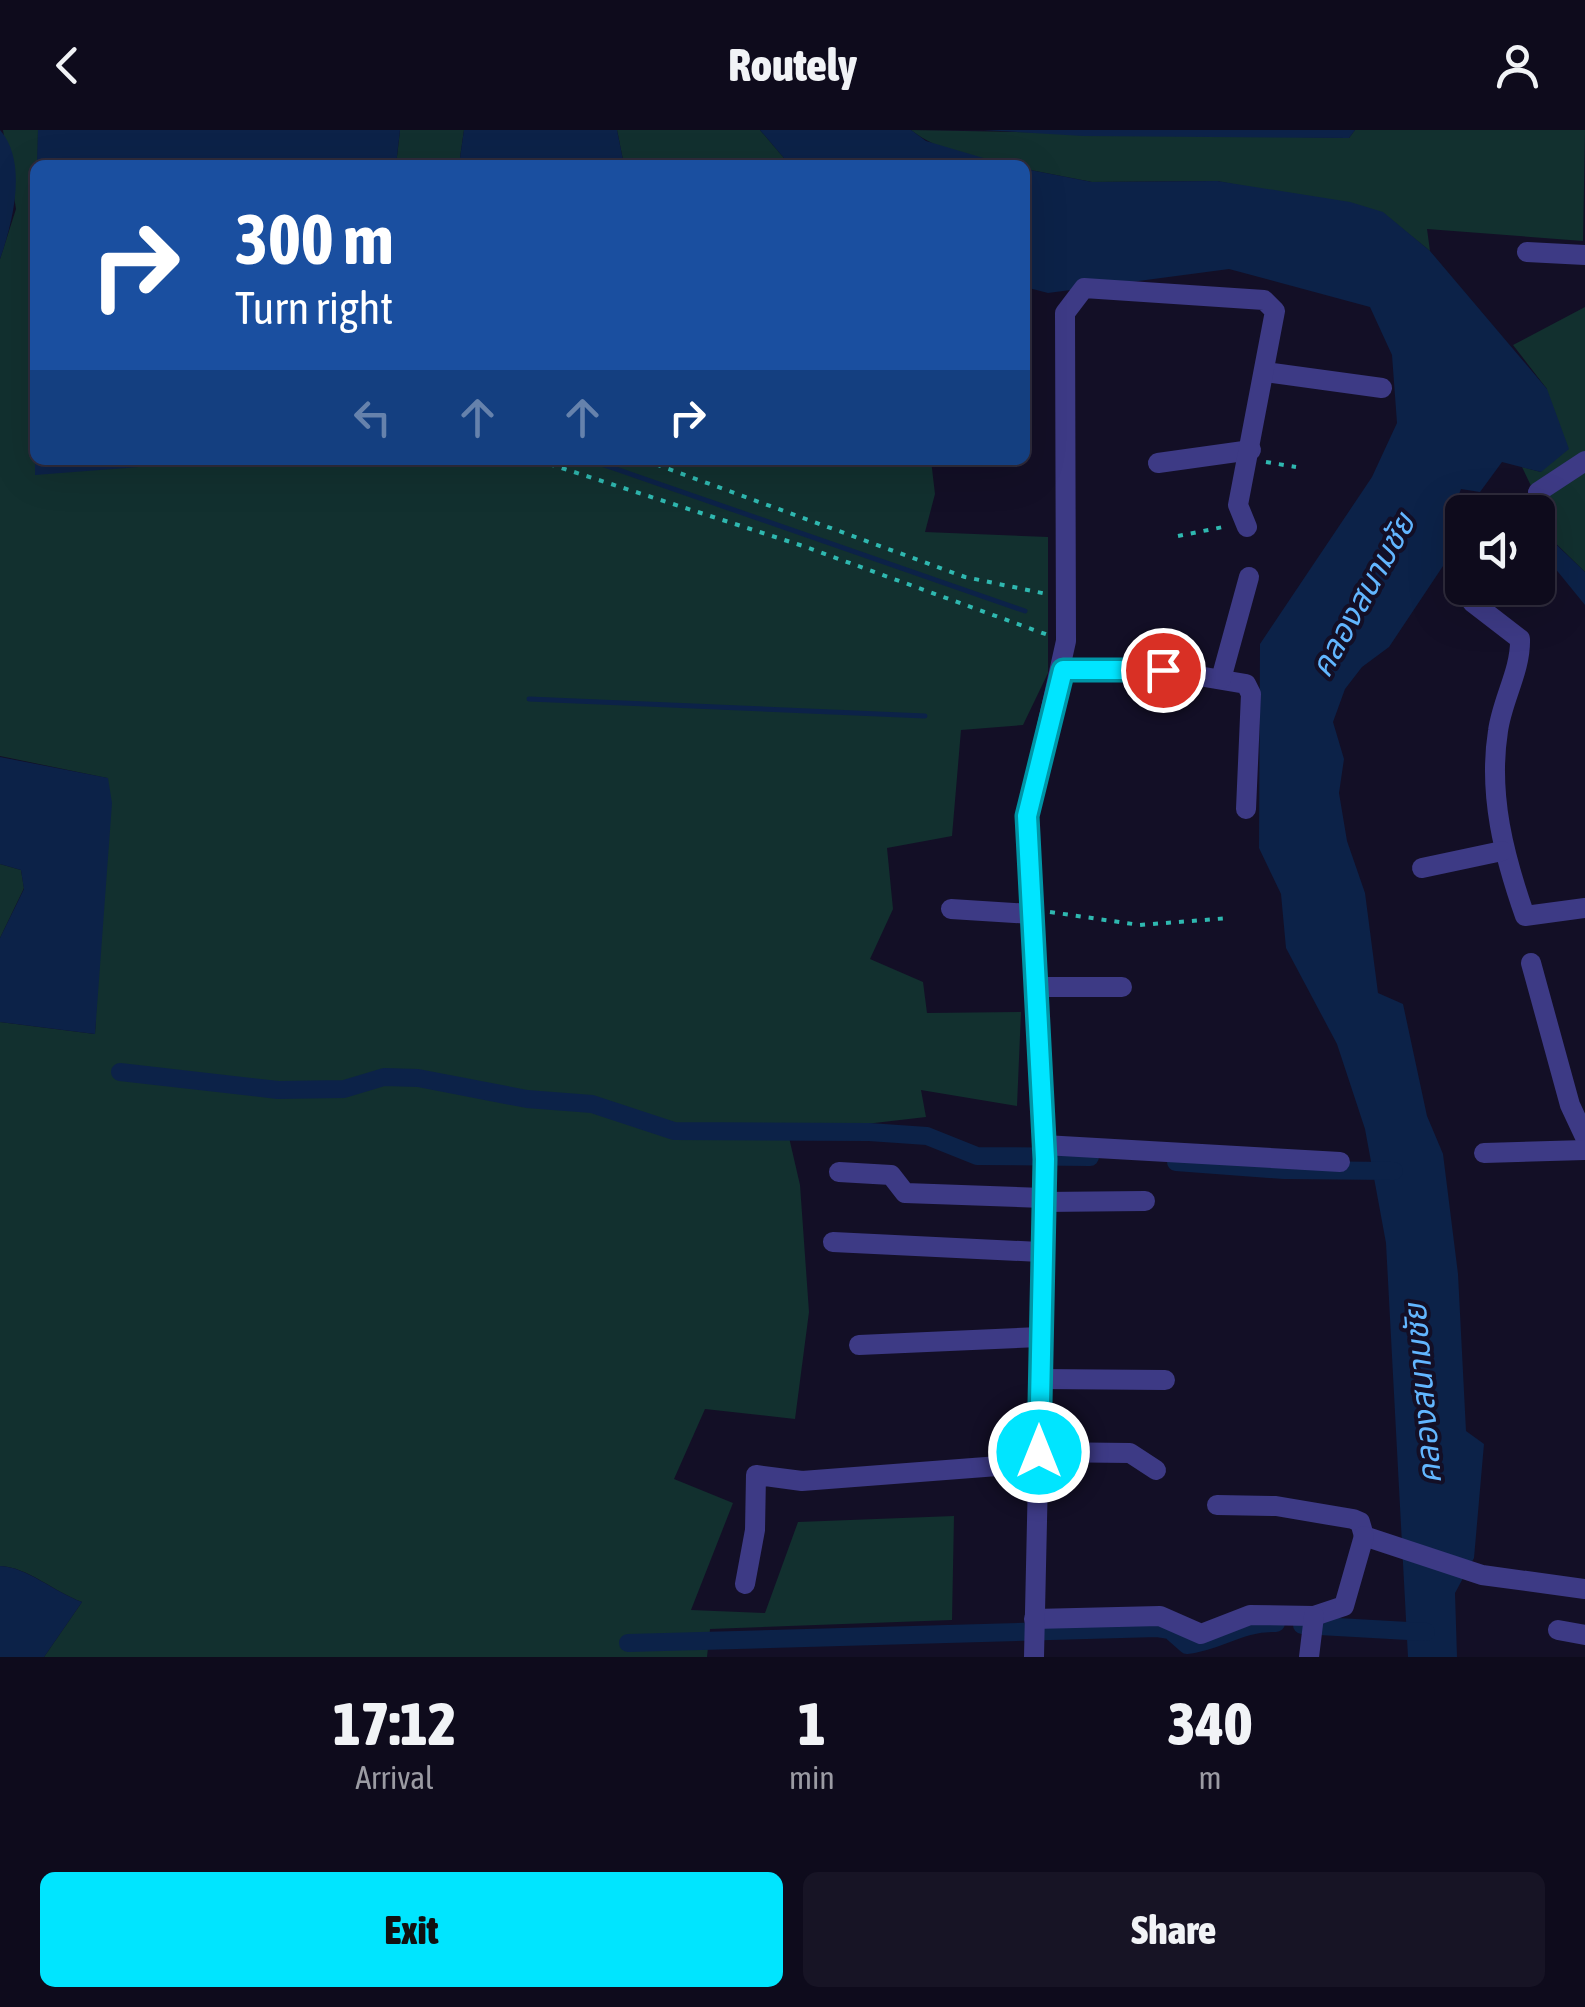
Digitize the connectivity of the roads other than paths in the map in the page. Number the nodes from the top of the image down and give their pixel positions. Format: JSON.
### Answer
{"nodes":[{"id":1,"x":1527,"y":252,"type":"dead end"},
{"id":2,"x":1585,"y":255,"type":"edge"},
{"id":3,"x":1265,"y":372,"type":"junction"},
{"id":4,"x":1382,"y":388,"type":"dead end"},
{"id":5,"x":1250,"y":455,"type":"junction"},
{"id":6,"x":1585,"y":461,"type":"edge"},
{"id":7,"x":1158,"y":463,"type":"dead end"},
{"id":8,"x":1538,"y":492,"type":"dead end"},
{"id":9,"x":1247,"y":527,"type":"road end"},
{"id":10,"x":1249,"y":577,"type":"dead end"},
{"id":11,"x":1476,"y":605,"type":"edge"},
{"id":12,"x":1063,"y":670,"type":"junction"},
{"id":13,"x":1221,"y":679,"type":"junction"},
{"id":14,"x":1246,"y":809,"type":"dead end"},
{"id":15,"x":1502,"y":851,"type":"junction"},
{"id":16,"x":1422,"y":868,"type":"dead end"},
{"id":17,"x":1585,"y":908,"type":"edge"},
{"id":18,"x":951,"y":909,"type":"dead end"},
{"id":19,"x":1031,"y":912,"type":"junction"},
{"id":20,"x":1531,"y":963,"type":"dead end"},
{"id":21,"x":1034,"y":986,"type":"junction"},
{"id":22,"x":1122,"y":987,"type":"dead end"},
{"id":23,"x":1585,"y":1137,"type":"edge"},
{"id":24,"x":1585,"y":1150,"type":"edge"},
{"id":25,"x":1044,"y":1152,"type":"junction"},
{"id":26,"x":1484,"y":1153,"type":"dead end"},
{"id":27,"x":1340,"y":1162,"type":"dead end"},
{"id":28,"x":839,"y":1172,"type":"dead end"},
{"id":29,"x":1043,"y":1200,"type":"junction"},
{"id":30,"x":1145,"y":1201,"type":"dead end"},
{"id":31,"x":833,"y":1242,"type":"dead end"},
{"id":32,"x":1040,"y":1252,"type":"junction"},
{"id":33,"x":1040,"y":1337,"type":"junction"},
{"id":34,"x":860,"y":1345,"type":"dead end"},
{"id":35,"x":1039,"y":1379,"type":"junction"},
{"id":36,"x":1165,"y":1380,"type":"dead end"},
{"id":37,"x":1039,"y":1457,"type":"junction"},
{"id":38,"x":1156,"y":1470,"type":"dead end"},
{"id":39,"x":1217,"y":1505,"type":"dead end"},
{"id":40,"x":1364,"y":1536,"type":"junction"},
{"id":41,"x":1550,"y":1572,"type":"dead end"},
{"id":42,"x":1585,"y":1575,"type":"edge"},
{"id":43,"x":745,"y":1584,"type":"dead end"},
{"id":44,"x":1585,"y":1589,"type":"edge"},
{"id":45,"x":1313,"y":1622,"type":"junction"},
{"id":46,"x":1558,"y":1630,"type":"dead end"},
{"id":47,"x":1034,"y":1634,"type":"edge"},
{"id":48,"x":1585,"y":1635,"type":"edge"},
{"id":49,"x":1310,"y":1657,"type":"edge"}],
"edges":[{"from":1,"to":2,"type":"street"},
{"from":3,"to":4,"type":"street"},
{"from":3,"to":5,"type":"street"},
{"from":3,"to":12,"type":"street"},
{"from":5,"to":7,"type":"street"},
{"from":5,"to":9,"type":"street"},
{"from":6,"to":8,"type":"street"},
{"from":10,"to":13,"type":"street"},
{"from":11,"to":15,"type":"street"},
{"from":12,"to":13,"type":"street"},
{"from":12,"to":19,"type":"street"},
{"from":13,"to":14,"type":"street"},
{"from":15,"to":16,"type":"street"},
{"from":15,"to":17,"type":"street"},
{"from":18,"to":19,"type":"street"},
{"from":19,"to":21,"type":"street"},
{"from":20,"to":23,"type":"street"},
{"from":21,"to":22,"type":"street"},
{"from":21,"to":25,"type":"street"},
{"from":24,"to":26,"type":"street"},
{"from":25,"to":27,"type":"street"},
{"from":25,"to":29,"type":"street"},
{"from":28,"to":29,"type":"street"},
{"from":29,"to":30,"type":"street"},
{"from":29,"to":32,"type":"street"},
{"from":31,"to":32,"type":"street"},
{"from":32,"to":33,"type":"street"},
{"from":33,"to":34,"type":"street"},
{"from":33,"to":35,"type":"street"},
{"from":35,"to":36,"type":"street"},
{"from":35,"to":37,"type":"street"},
{"from":37,"to":38,"type":"street"},
{"from":37,"to":43,"type":"street"},
{"from":37,"to":47,"type":"street"},
{"from":39,"to":40,"type":"street"},
{"from":40,"to":44,"type":"street"},
{"from":40,"to":45,"type":"street"},
{"from":41,"to":42,"type":"street"},
{"from":45,"to":47,"type":"street"},
{"from":45,"to":49,"type":"street"},
{"from":46,"to":48,"type":"street"}]}
